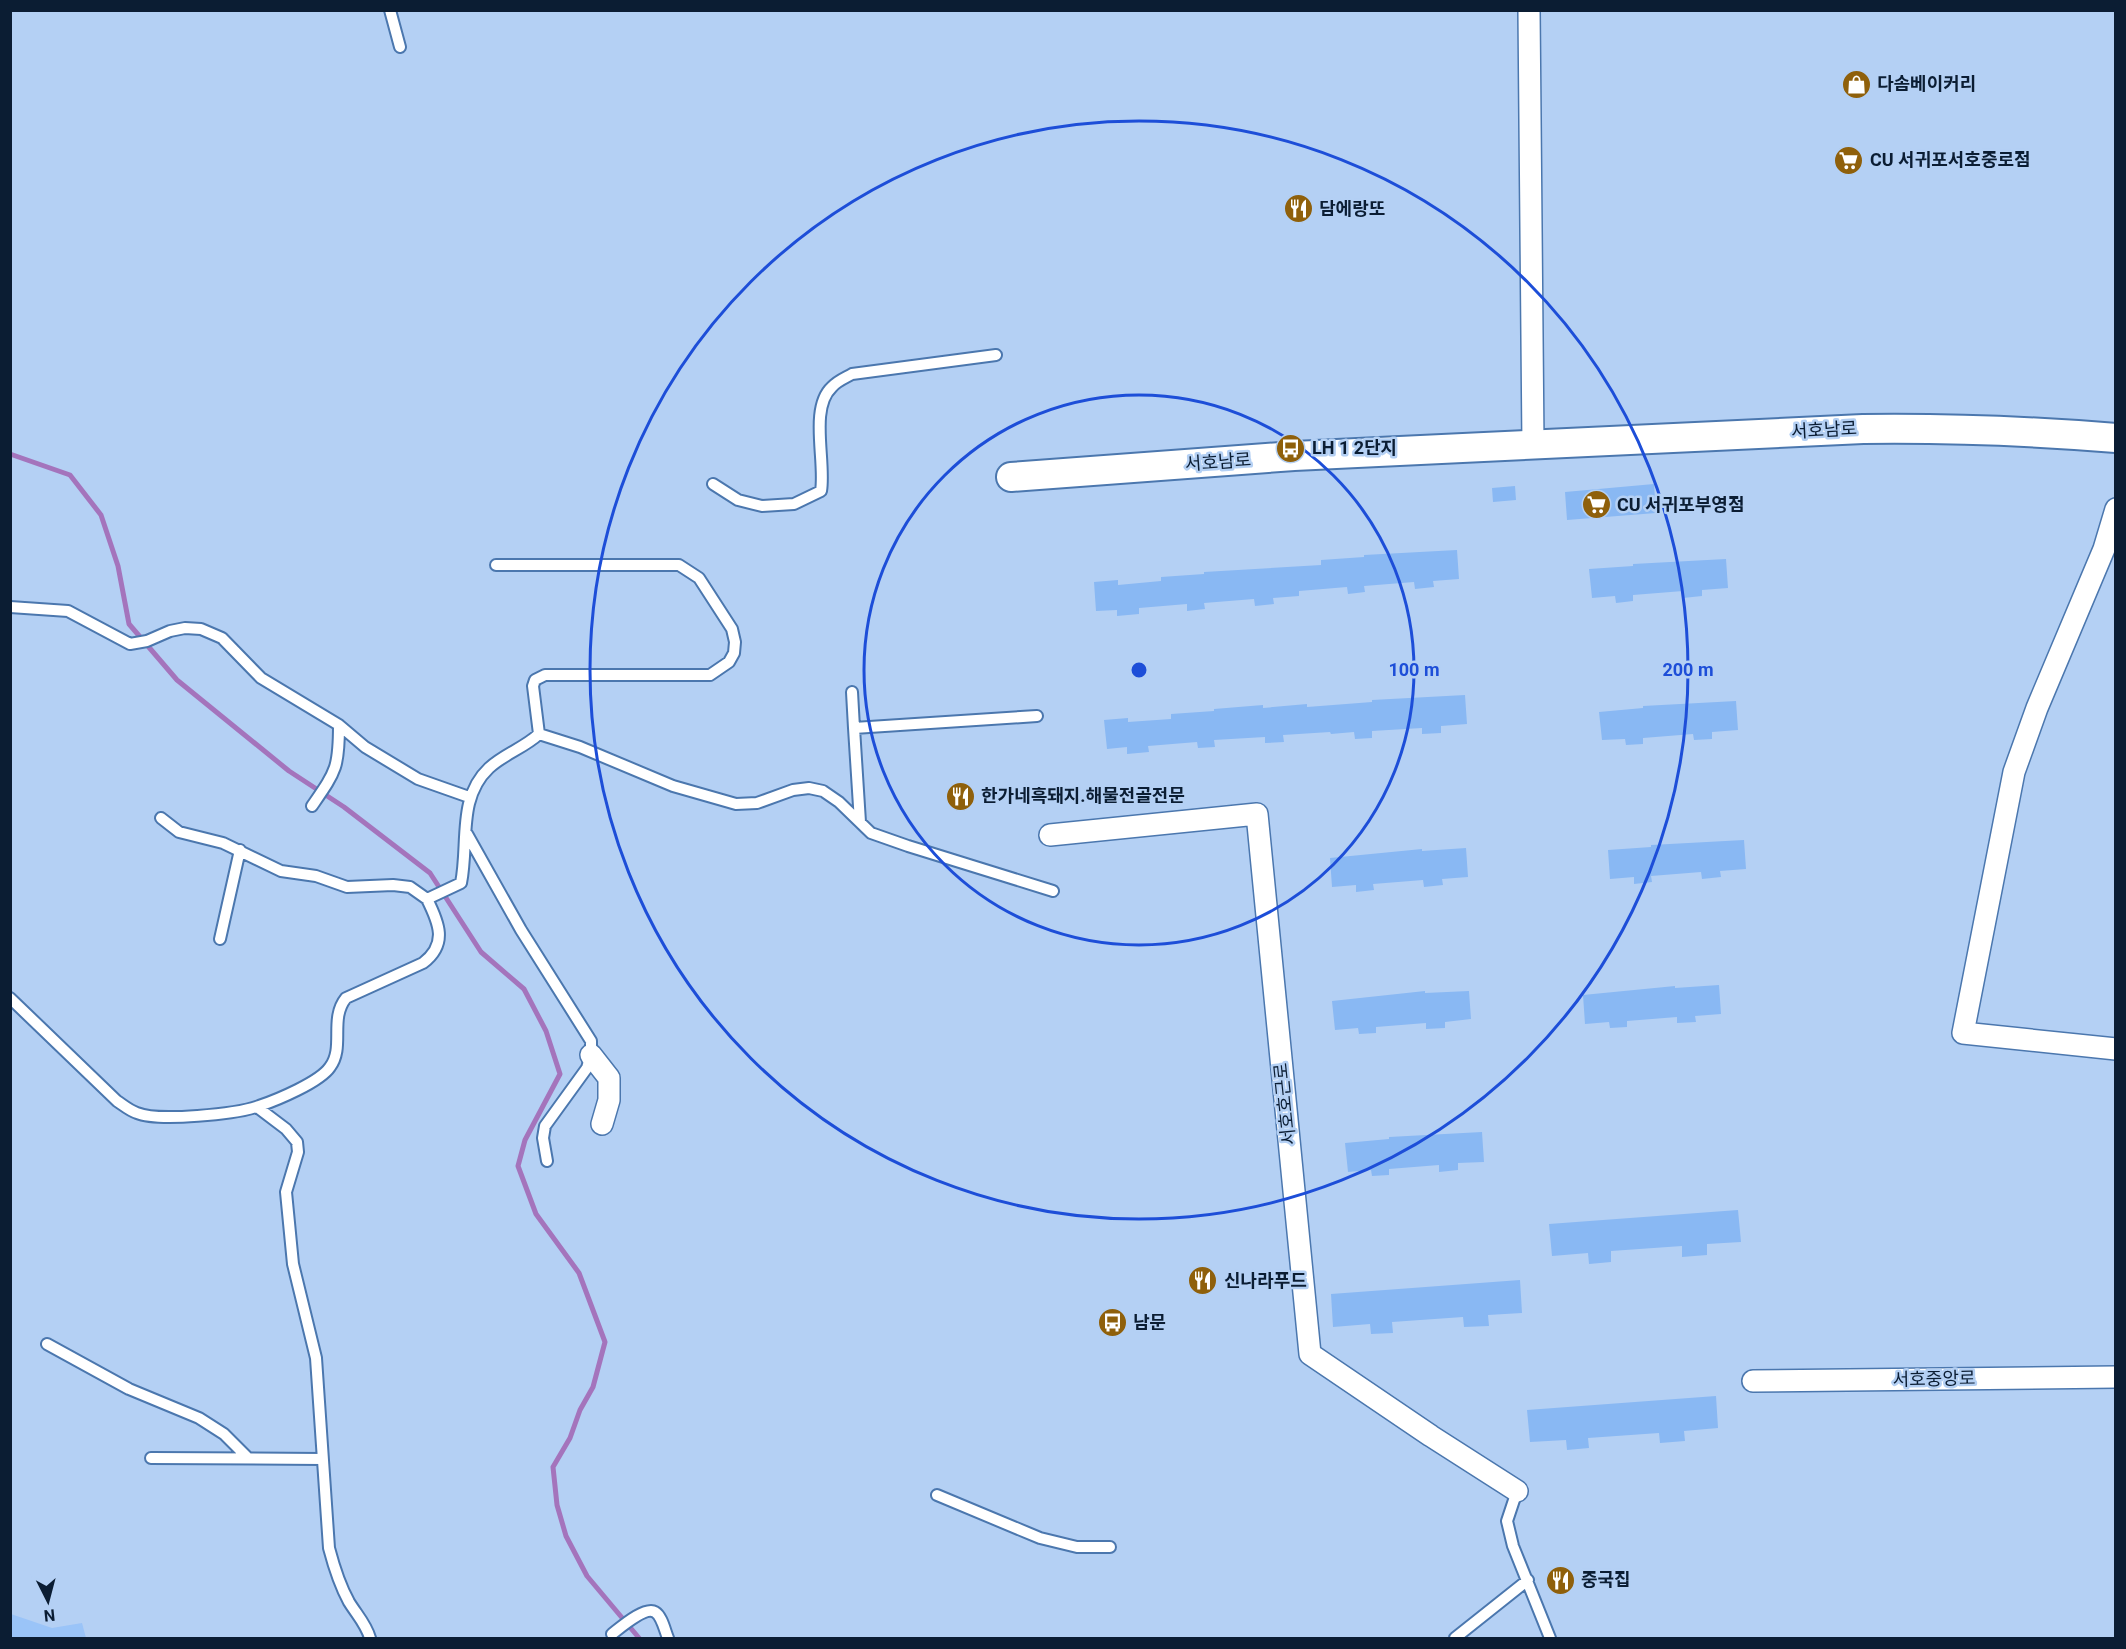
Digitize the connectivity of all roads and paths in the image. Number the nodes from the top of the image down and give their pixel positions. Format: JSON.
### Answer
{"nodes":[{"id":1,"x":390,"y":10,"type":"edge"},
{"id":2,"x":1529,"y":10,"type":"edge"},
{"id":3,"x":400,"y":47,"type":"dead end"},
{"id":4,"x":996,"y":355,"type":"dead end"},
{"id":5,"x":2115,"y":438,"type":"edge"},
{"id":6,"x":1533,"y":446,"type":"junction"},
{"id":7,"x":1011,"y":477,"type":"dead end"},
{"id":8,"x":712,"y":484,"type":"dead end"},
{"id":9,"x":2115,"y":509,"type":"edge"},
{"id":10,"x":496,"y":565,"type":"dead end"},
{"id":11,"x":10,"y":607,"type":"edge"},
{"id":12,"x":852,"y":692,"type":"dead end"},
{"id":13,"x":1037,"y":716,"type":"dead end"},
{"id":14,"x":339,"y":725,"type":"junction"},
{"id":15,"x":854,"y":728,"type":"junction"},
{"id":16,"x":540,"y":734,"type":"junction"},
{"id":17,"x":469,"y":797,"type":"junction"},
{"id":18,"x":312,"y":806,"type":"dead end"},
{"id":19,"x":160,"y":818,"type":"dead end"},
{"id":20,"x":860,"y":822,"type":"junction"},
{"id":21,"x":465,"y":831,"type":"junction"},
{"id":22,"x":1050,"y":836,"type":"dead end"},
{"id":23,"x":240,"y":850,"type":"junction"},
{"id":24,"x":1053,"y":891,"type":"dead end"},
{"id":25,"x":428,"y":898,"type":"junction"},
{"id":26,"x":220,"y":939,"type":"dead end"},
{"id":27,"x":10,"y":998,"type":"edge"},
{"id":28,"x":2115,"y":1049,"type":"edge"},
{"id":29,"x":591,"y":1055,"type":"junction"},
{"id":30,"x":257,"y":1107,"type":"junction"},
{"id":31,"x":602,"y":1124,"type":"dead end"},
{"id":32,"x":547,"y":1161,"type":"dead end"},
{"id":33,"x":46,"y":1344,"type":"dead end"},
{"id":34,"x":2115,"y":1377,"type":"edge"},
{"id":35,"x":1753,"y":1381,"type":"dead end"},
{"id":36,"x":151,"y":1458,"type":"dead end"},
{"id":37,"x":248,"y":1458,"type":"junction"},
{"id":38,"x":323,"y":1459,"type":"junction"},
{"id":39,"x":1517,"y":1491,"type":"joint"},
{"id":40,"x":938,"y":1495,"type":"dead end"},
{"id":41,"x":1110,"y":1547,"type":"dead end"},
{"id":42,"x":1528,"y":1580,"type":"junction"},
{"id":43,"x":614,"y":1633,"type":"dead end"},
{"id":44,"x":370,"y":1638,"type":"edge"},
{"id":45,"x":668,"y":1638,"type":"edge"},
{"id":46,"x":1455,"y":1638,"type":"edge"},
{"id":47,"x":1550,"y":1638,"type":"edge"}],
"edges":[{"from":1,"to":3,"type":"lane"},
{"from":2,"to":6,"type":"street"},
{"from":4,"to":8,"type":"lane"},
{"from":5,"to":6,"type":"main road","name":"서호남로"},
{"from":6,"to":7,"type":"main road","name":"서호남로"},
{"from":9,"to":28,"type":"street"},
{"from":10,"to":16,"type":"lane"},
{"from":11,"to":14,"type":"lane"},
{"from":12,"to":15,"type":"lane"},
{"from":13,"to":15,"type":"lane"},
{"from":14,"to":17,"type":"lane"},
{"from":14,"to":18,"type":"lane"},
{"from":15,"to":20,"type":"lane"},
{"from":16,"to":17,"type":"lane"},
{"from":16,"to":20,"type":"lane"},
{"from":17,"to":21,"type":"lane"},
{"from":19,"to":23,"type":"lane"},
{"from":20,"to":24,"type":"lane"},
{"from":21,"to":25,"type":"lane"},
{"from":21,"to":29,"type":"lane"},
{"from":22,"to":39,"type":"street","name":"서호호근로"},
{"from":23,"to":25,"type":"lane"},
{"from":23,"to":26,"type":"lane"},
{"from":25,"to":30,"type":"lane"},
{"from":27,"to":30,"type":"lane"},
{"from":29,"to":31,"type":"street"},
{"from":29,"to":32,"type":"lane"},
{"from":30,"to":38,"type":"lane"},
{"from":33,"to":37,"type":"lane"},
{"from":34,"to":35,"type":"street","name":"서호중앙로"},
{"from":36,"to":37,"type":"lane"},
{"from":37,"to":38,"type":"lane"},
{"from":38,"to":44,"type":"lane"},
{"from":39,"to":42,"type":"lane"},
{"from":40,"to":41,"type":"lane"},
{"from":42,"to":46,"type":"lane"},
{"from":42,"to":47,"type":"lane"},
{"from":43,"to":45,"type":"lane"}]}
